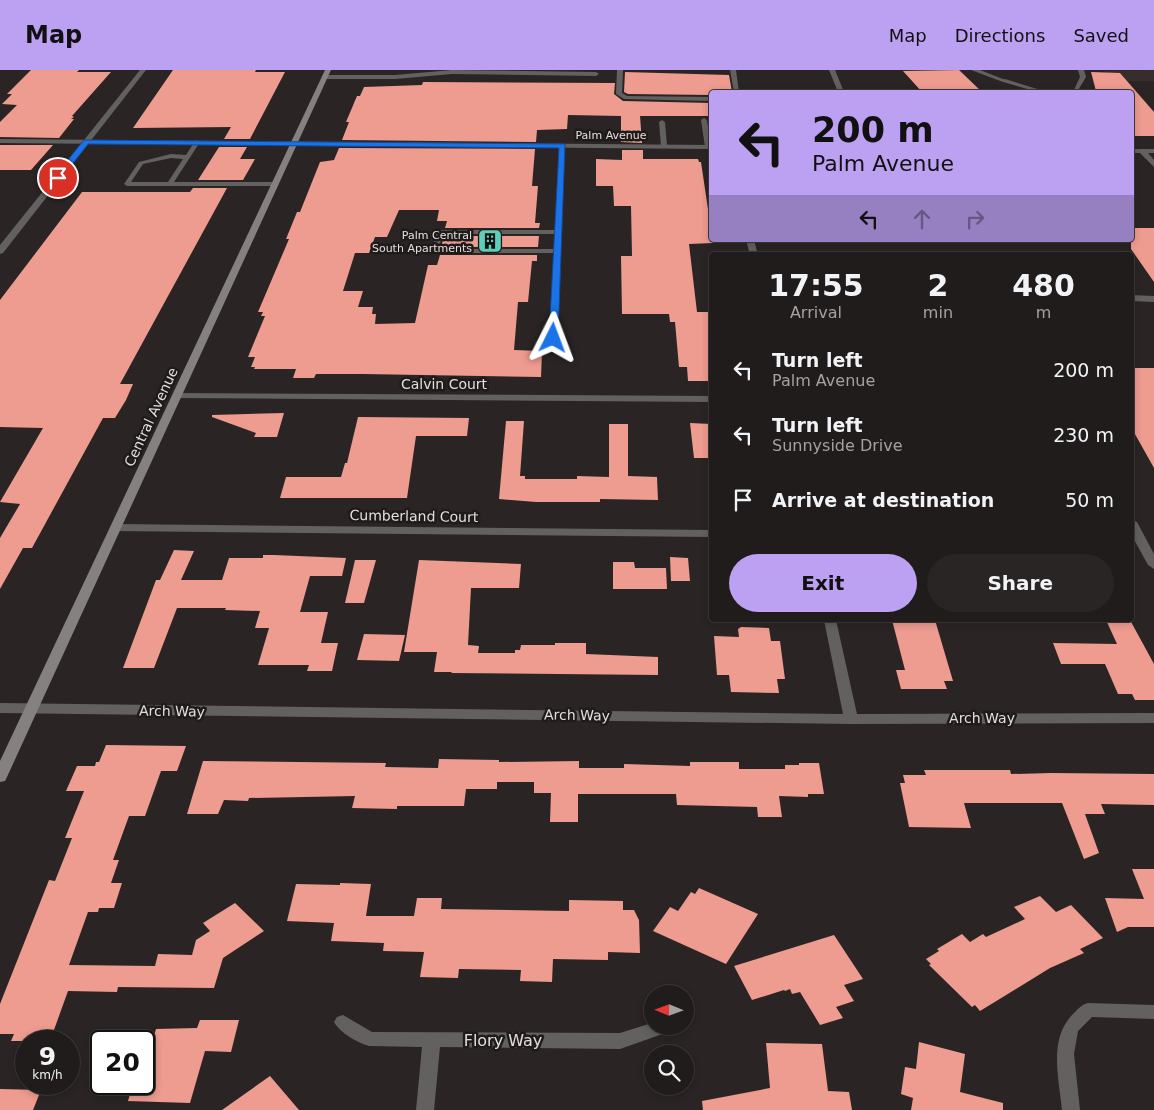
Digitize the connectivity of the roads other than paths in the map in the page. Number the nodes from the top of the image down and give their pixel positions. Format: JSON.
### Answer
{"nodes":[{"id":1,"x":143,"y":70,"type":"edge"},
{"id":2,"x":620,"y":70,"type":"edge"},
{"id":3,"x":733,"y":70,"type":"edge"},
{"id":4,"x":832,"y":70,"type":"edge"},
{"id":5,"x":974,"y":70,"type":"edge"},
{"id":6,"x":1081,"y":70,"type":"edge"},
{"id":7,"x":327,"y":73,"type":"edge"},
{"id":8,"x":596,"y":74,"type":"dead end"},
{"id":9,"x":1005,"y":80,"type":"joint"},
{"id":10,"x":738,"y":90,"type":"edge"},
{"id":11,"x":840,"y":90,"type":"edge"},
{"id":12,"x":1036,"y":90,"type":"edge"},
{"id":13,"x":1076,"y":90,"type":"edge"},
{"id":14,"x":709,"y":99,"type":"edge"},
{"id":15,"x":704,"y":120,"type":"dead end"},
{"id":16,"x":662,"y":122,"type":"dead end"},
{"id":17,"x":0,"y":141,"type":"edge"},
{"id":18,"x":86,"y":142,"type":"junction"},
{"id":19,"x":197,"y":142,"type":"junction"},
{"id":20,"x":294,"y":143,"type":"junction"},
{"id":21,"x":562,"y":146,"type":"junction"},
{"id":22,"x":664,"y":146,"type":"junction"},
{"id":23,"x":709,"y":147,"type":"edge"},
{"id":24,"x":1134,"y":150,"type":"edge"},
{"id":25,"x":1142,"y":151,"type":"junction"},
{"id":26,"x":1154,"y":151,"type":"edge"},
{"id":27,"x":187,"y":157,"type":"junction"},
{"id":28,"x":1154,"y":165,"type":"edge"},
{"id":29,"x":170,"y":184,"type":"junction"},
{"id":30,"x":275,"y":184,"type":"junction"},
{"id":31,"x":558,"y":232,"type":"junction"},
{"id":32,"x":0,"y":251,"type":"edge"},
{"id":33,"x":557,"y":252,"type":"junction"},
{"id":34,"x":1134,"y":298,"type":"edge"},
{"id":35,"x":1154,"y":298,"type":"edge"},
{"id":36,"x":553,"y":338,"type":"dead end"},
{"id":37,"x":177,"y":396,"type":"junction"},
{"id":38,"x":709,"y":399,"type":"edge"},
{"id":39,"x":116,"y":528,"type":"junction"},
{"id":40,"x":1134,"y":528,"type":"edge"},
{"id":41,"x":709,"y":534,"type":"edge"},
{"id":42,"x":1154,"y":565,"type":"edge"},
{"id":43,"x":830,"y":622,"type":"edge"},
{"id":44,"x":0,"y":708,"type":"edge"},
{"id":45,"x":32,"y":709,"type":"junction"},
{"id":46,"x":1154,"y":718,"type":"edge"},
{"id":47,"x":851,"y":719,"type":"junction"},
{"id":48,"x":0,"y":777,"type":"edge"},
{"id":49,"x":1154,"y":1012,"type":"edge"},
{"id":50,"x":343,"y":1022,"type":"dead end"},
{"id":51,"x":644,"y":1033,"type":"edge"},
{"id":52,"x":432,"y":1039,"type":"junction"},
{"id":53,"x":425,"y":1110,"type":"edge"},
{"id":54,"x":1072,"y":1110,"type":"edge"}],
"edges":[{"from":1,"to":18,"type":"street"},
{"from":2,"to":14,"type":"lane"},
{"from":3,"to":10,"type":"lane"},
{"from":4,"to":11,"type":"street"},
{"from":5,"to":9,"type":"street"},
{"from":6,"to":13,"type":"lane"},
{"from":7,"to":8,"type":"street"},
{"from":7,"to":20,"type":"main road","name":"Central Avenue"},
{"from":9,"to":12,"type":"lane"},
{"from":15,"to":23,"type":"lane"},
{"from":16,"to":22,"type":"lane"},
{"from":17,"to":18,"type":"street","name":"Palm Avenue"},
{"from":18,"to":19,"type":"street","name":"Palm Avenue"},
{"from":18,"to":32,"type":"street"},
{"from":19,"to":20,"type":"street","name":"Palm Avenue"},
{"from":19,"to":27,"type":"lane"},
{"from":20,"to":21,"type":"street","name":"Palm Avenue"},
{"from":20,"to":30,"type":"main road","name":"Central Avenue"},
{"from":21,"to":22,"type":"street","name":"Palm Avenue"},
{"from":21,"to":31,"type":"lane"},
{"from":22,"to":23,"type":"street","name":"Palm Avenue"},
{"from":24,"to":25,"type":"street"},
{"from":25,"to":26,"type":"street"},
{"from":25,"to":28,"type":"street"},
{"from":27,"to":29,"type":"lane"},
{"from":27,"to":29,"type":"lane"},
{"from":29,"to":30,"type":"lane"},
{"from":30,"to":37,"type":"main road","name":"Central Avenue"},
{"from":31,"to":33,"type":"lane"},
{"from":31,"to":33,"type":"lane"},
{"from":33,"to":36,"type":"lane"},
{"from":34,"to":35,"type":"street"},
{"from":37,"to":38,"type":"street","name":"Calvin Court"},
{"from":37,"to":39,"type":"main road","name":"Central Avenue"},
{"from":39,"to":41,"type":"street","name":"Cumberland Court"},
{"from":39,"to":45,"type":"main road","name":"Central Avenue"},
{"from":40,"to":42,"type":"street"},
{"from":43,"to":47,"type":"street"},
{"from":44,"to":45,"type":"street","name":"Arch Way"},
{"from":45,"to":47,"type":"street","name":"Arch Way"},
{"from":45,"to":48,"type":"main road","name":"Central Avenue"},
{"from":46,"to":47,"type":"street","name":"Arch Way"},
{"from":49,"to":54,"type":"street"},
{"from":50,"to":52,"type":"street","name":"Flory Way"},
{"from":51,"to":52,"type":"street","name":"Flory Way"},
{"from":52,"to":53,"type":"street"}]}
